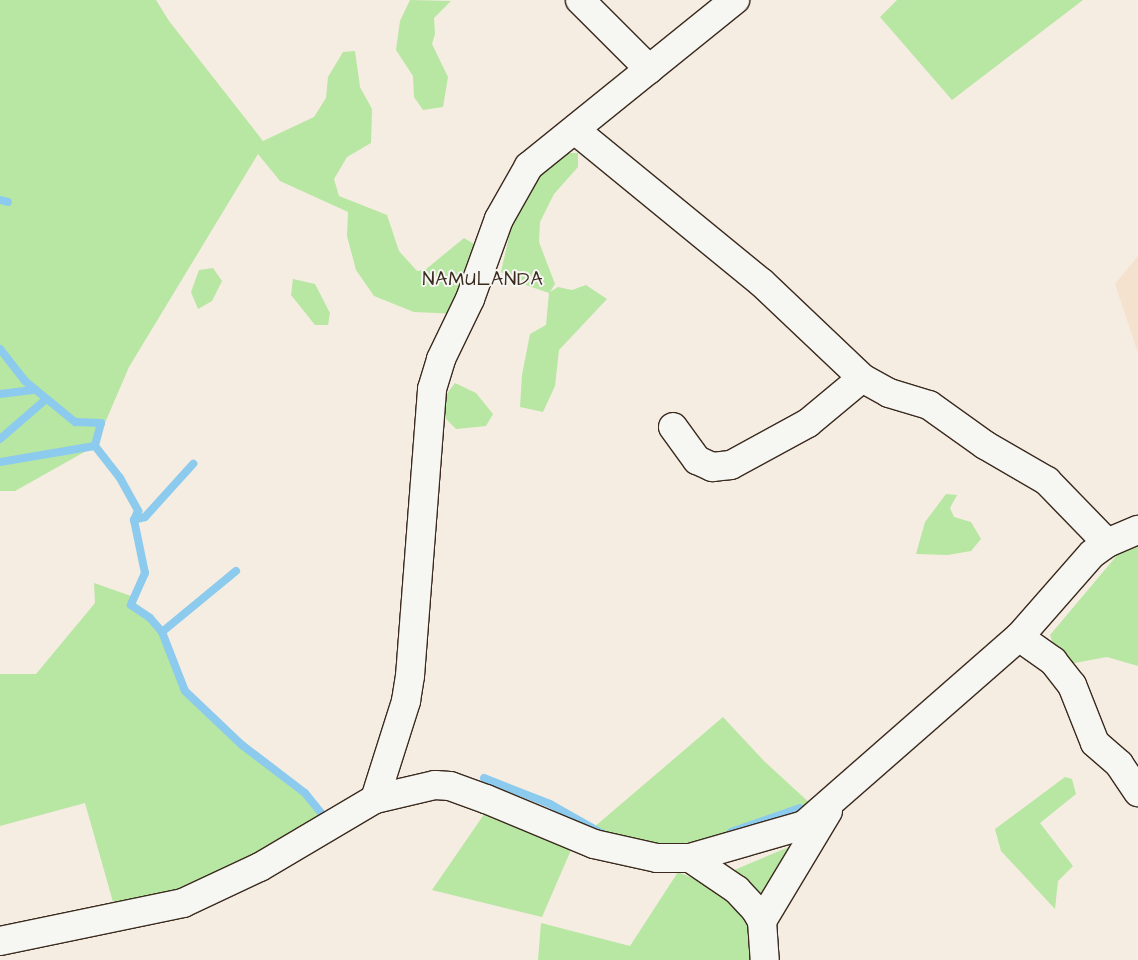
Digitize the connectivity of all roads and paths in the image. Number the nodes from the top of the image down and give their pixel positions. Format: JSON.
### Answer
{"nodes":[{"id":1,"x":580,"y":0,"type":"edge"},
{"id":2,"x":735,"y":0,"type":"edge"},
{"id":3,"x":649,"y":69,"type":"junction"},
{"id":4,"x":575,"y":130,"type":"junction"},
{"id":5,"x":862,"y":378,"type":"junction"},
{"id":6,"x":672,"y":427,"type":"dead end"},
{"id":7,"x":1138,"y":530,"type":"edge"},
{"id":8,"x":1107,"y":543,"type":"junction"},
{"id":9,"x":1019,"y":637,"type":"junction"},
{"id":10,"x":1138,"y":792,"type":"edge"},
{"id":11,"x":375,"y":799,"type":"junction"},
{"id":12,"x":833,"y":803,"type":"dead end"},
{"id":13,"x":690,"y":858,"type":"junction"},
{"id":14,"x":762,"y":921,"type":"junction"},
{"id":15,"x":0,"y":941,"type":"edge"},
{"id":16,"x":765,"y":960,"type":"edge"}],
"edges":[{"from":1,"to":3,"type":"street"},
{"from":2,"to":3,"type":"street"},
{"from":3,"to":4,"type":"street"},
{"from":4,"to":5,"type":"street"},
{"from":4,"to":11,"type":"street"},
{"from":5,"to":6,"type":"street"},
{"from":5,"to":8,"type":"street"},
{"from":7,"to":8,"type":"street"},
{"from":8,"to":9,"type":"street"},
{"from":9,"to":10,"type":"street"},
{"from":9,"to":13,"type":"street"},
{"from":11,"to":13,"type":"street"},
{"from":11,"to":15,"type":"street"},
{"from":12,"to":14,"type":"street"},
{"from":13,"to":14,"type":"street"},
{"from":14,"to":16,"type":"street"}]}
